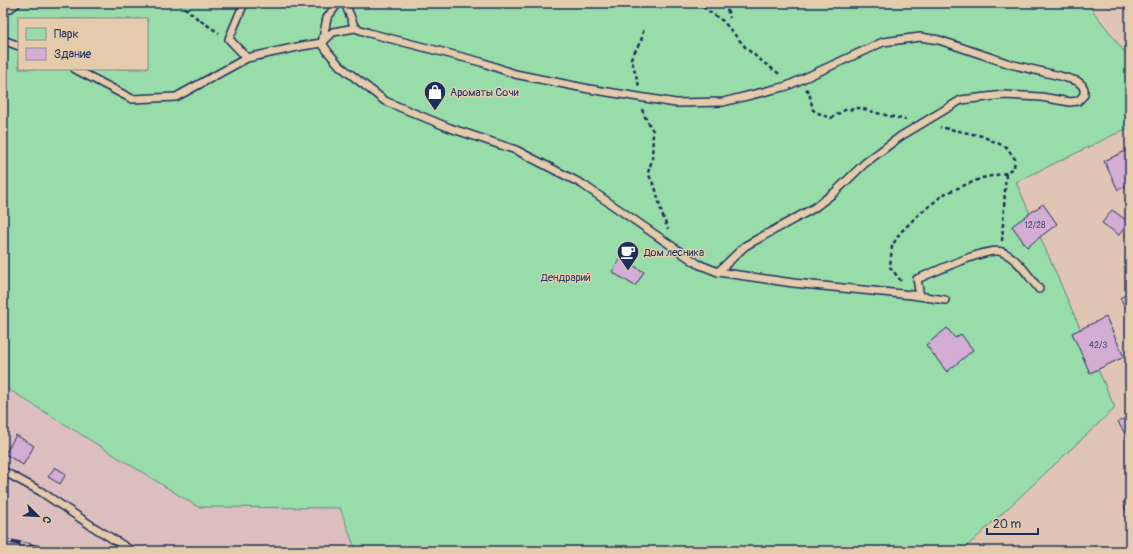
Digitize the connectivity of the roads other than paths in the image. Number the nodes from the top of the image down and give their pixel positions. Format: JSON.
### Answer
{"nodes":[{"id":1,"x":18,"y":3,"type":"edge"},
{"id":2,"x":244,"y":3,"type":"edge"},
{"id":3,"x":338,"y":3,"type":"edge"},
{"id":4,"x":345,"y":3,"type":"edge"},
{"id":5,"x":3,"y":11,"type":"edge"},
{"id":6,"x":355,"y":28,"type":"junction"},
{"id":7,"x":3,"y":40,"type":"edge"},
{"id":8,"x":322,"y":43,"type":"junction"},
{"id":9,"x":18,"y":46,"type":"edge"},
{"id":10,"x":246,"y":58,"type":"junction"},
{"id":11,"x":77,"y":70,"type":"edge"},
{"id":12,"x":718,"y":272,"type":"junction"},
{"id":13,"x":1039,"y":290,"type":"dead end"},
{"id":14,"x":920,"y":296,"type":"junction"},
{"id":15,"x":945,"y":300,"type":"dead end"},
{"id":16,"x":3,"y":471,"type":"edge"},
{"id":17,"x":132,"y":551,"type":"edge"}],
"edges":[{"from":1,"to":5,"type":"lane"},
{"from":2,"to":10,"type":"lane"},
{"from":3,"to":8,"type":"lane"},
{"from":4,"to":6,"type":"lane"},
{"from":6,"to":8,"type":"lane"},
{"from":6,"to":12,"type":"lane"},
{"from":7,"to":9,"type":"lane"},
{"from":8,"to":10,"type":"lane"},
{"from":8,"to":12,"type":"lane"},
{"from":10,"to":11,"type":"lane"},
{"from":12,"to":14,"type":"lane"},
{"from":13,"to":14,"type":"lane"},
{"from":14,"to":15,"type":"lane"},
{"from":16,"to":17,"type":"lane"}]}
